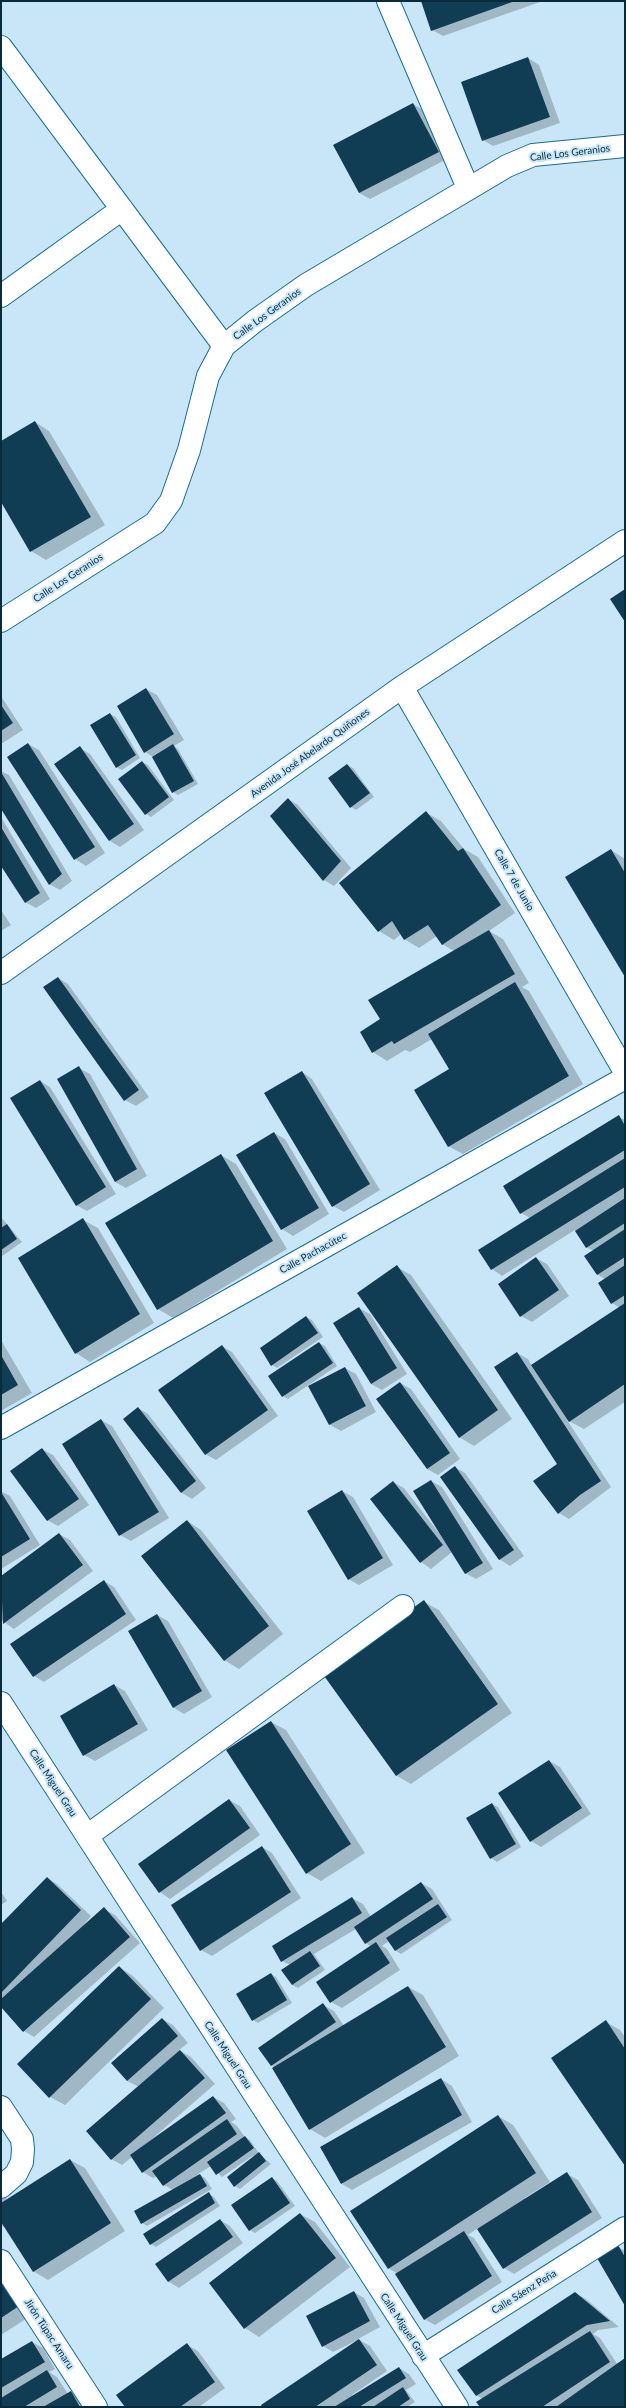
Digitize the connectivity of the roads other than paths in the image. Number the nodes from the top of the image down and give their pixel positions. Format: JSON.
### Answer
{"nodes":[{"id":1,"x":388,"y":1,"type":"edge"},
{"id":2,"x":1,"y":47,"type":"edge"},
{"id":3,"x":625,"y":146,"type":"edge"},
{"id":4,"x":468,"y":188,"type":"junction"},
{"id":5,"x":122,"y":208,"type":"junction"},
{"id":6,"x":1,"y":296,"type":"edge"},
{"id":7,"x":224,"y":346,"type":"junction"},
{"id":8,"x":625,"y":541,"type":"edge"},
{"id":9,"x":1,"y":621,"type":"edge"},
{"id":10,"x":402,"y":687,"type":"junction"},
{"id":11,"x":1,"y":973,"type":"edge"},
{"id":12,"x":625,"y":1072,"type":"edge"},
{"id":13,"x":625,"y":1078,"type":"edge"},
{"id":14,"x":1,"y":1428,"type":"edge"},
{"id":15,"x":403,"y":1606,"type":"dead end"},
{"id":16,"x":1,"y":1703,"type":"edge"},
{"id":17,"x":87,"y":1836,"type":"junction"},
{"id":18,"x":1,"y":2107,"type":"edge"},
{"id":19,"x":1,"y":2187,"type":"edge"},
{"id":20,"x":625,"y":2228,"type":"edge"},
{"id":21,"x":1,"y":2262,"type":"edge"},
{"id":22,"x":423,"y":2356,"type":"junction"},
{"id":23,"x":96,"y":2407,"type":"edge"},
{"id":24,"x":457,"y":2407,"type":"edge"}],
"edges":[{"from":1,"to":4,"type":"street"},
{"from":2,"to":5,"type":"street"},
{"from":3,"to":4,"type":"street","name":"Calle Los Geranios"},
{"from":4,"to":7,"type":"street","name":"Calle Los Geranios"},
{"from":5,"to":6,"type":"street"},
{"from":5,"to":7,"type":"street"},
{"from":7,"to":9,"type":"street","name":"Calle Los Geranios"},
{"from":8,"to":10,"type":"street","name":"Avenida José Abelardo Quiñones"},
{"from":10,"to":11,"type":"street","name":"Avenida José Abelardo Quiñones"},
{"from":10,"to":12,"type":"street","name":"Calle 7 de Junio"},
{"from":13,"to":14,"type":"street","name":"Calle Pachacútec"},
{"from":15,"to":17,"type":"street"},
{"from":16,"to":17,"type":"street","name":"Calle Miguel Grau"},
{"from":17,"to":22,"type":"street","name":"Calle Miguel Grau"},
{"from":18,"to":19,"type":"street"},
{"from":20,"to":22,"type":"street","name":"Calle Sáenz Peña"},
{"from":21,"to":23,"type":"street","name":"Jirón Túpac Amaru"},
{"from":22,"to":24,"type":"street","name":"Calle Miguel Grau"}]}
